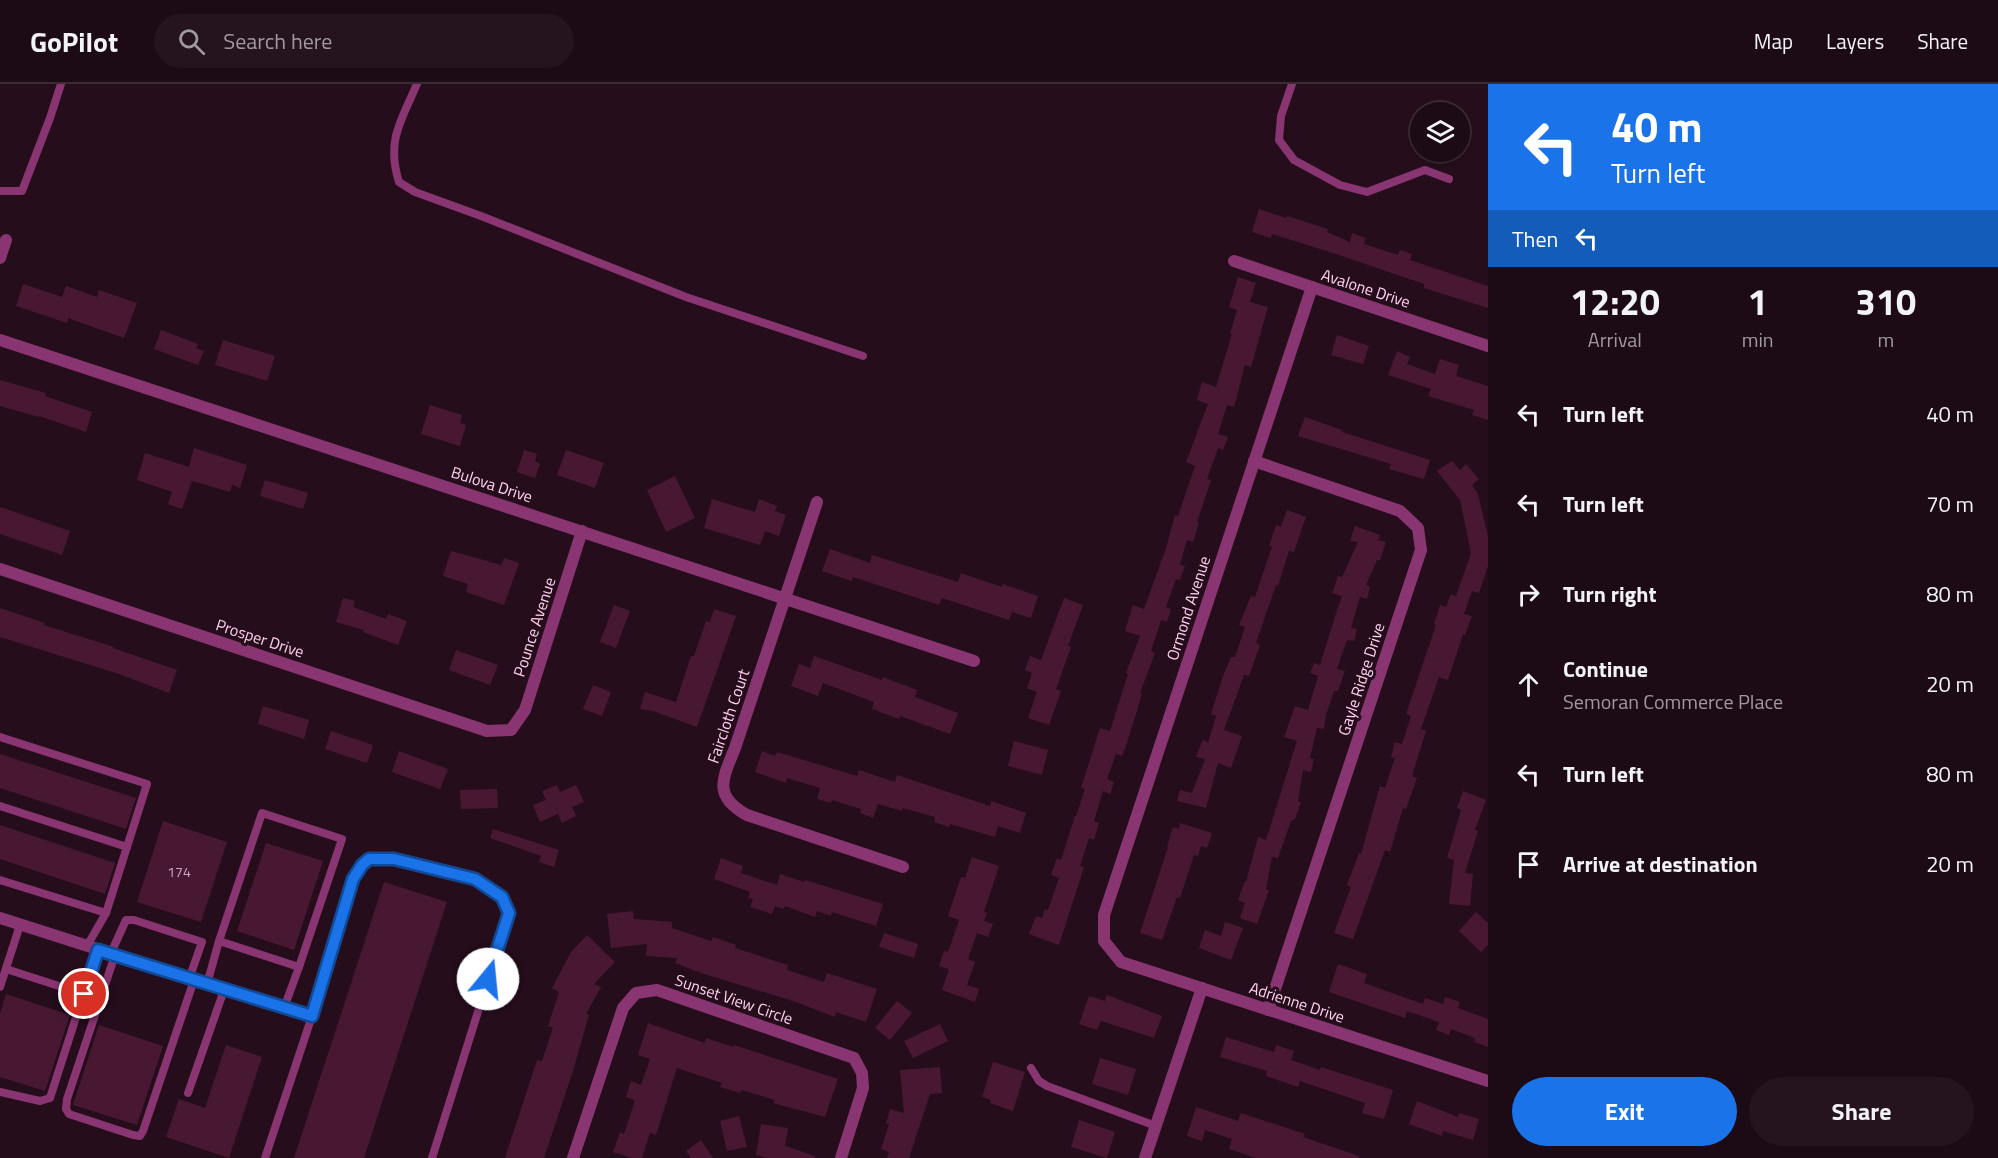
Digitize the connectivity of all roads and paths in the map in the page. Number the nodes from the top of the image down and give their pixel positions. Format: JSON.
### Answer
{"nodes":[{"id":1,"x":60,"y":84,"type":"edge"},
{"id":2,"x":417,"y":84,"type":"edge"},
{"id":3,"x":1292,"y":84,"type":"edge"},
{"id":4,"x":1449,"y":179,"type":"dead end"},
{"id":5,"x":0,"y":191,"type":"edge"},
{"id":6,"x":6,"y":240,"type":"dead end"},
{"id":7,"x":0,"y":258,"type":"edge"},
{"id":8,"x":1234,"y":261,"type":"dead end"},
{"id":9,"x":1312,"y":287,"type":"junction"},
{"id":10,"x":0,"y":340,"type":"edge"},
{"id":11,"x":1488,"y":346,"type":"edge"},
{"id":12,"x":863,"y":356,"type":"dead end"},
{"id":13,"x":1254,"y":461,"type":"junction"},
{"id":14,"x":817,"y":502,"type":"dead end"},
{"id":15,"x":582,"y":531,"type":"junction"},
{"id":16,"x":0,"y":569,"type":"edge"},
{"id":17,"x":785,"y":600,"type":"junction"},
{"id":18,"x":974,"y":662,"type":"dead end"},
{"id":19,"x":511,"y":730,"type":"joint"},
{"id":20,"x":0,"y":737,"type":"edge"},
{"id":21,"x":0,"y":806,"type":"edge"},
{"id":22,"x":127,"y":847,"type":"junction"},
{"id":23,"x":903,"y":867,"type":"dead end"},
{"id":24,"x":0,"y":880,"type":"edge"},
{"id":25,"x":106,"y":913,"type":"junction"},
{"id":26,"x":0,"y":918,"type":"edge"},
{"id":27,"x":20,"y":925,"type":"junction"},
{"id":28,"x":219,"y":941,"type":"junction"},
{"id":29,"x":1104,"y":941,"type":"joint"},
{"id":30,"x":103,"y":951,"type":"junction"},
{"id":31,"x":299,"y":967,"type":"junction"},
{"id":32,"x":6,"y":969,"type":"junction"},
{"id":33,"x":192,"y":979,"type":"junction"},
{"id":34,"x":207,"y":984,"type":"junction"},
{"id":35,"x":0,"y":987,"type":"edge"},
{"id":36,"x":1202,"y":988,"type":"junction"},
{"id":37,"x":224,"y":990,"type":"junction"},
{"id":38,"x":84,"y":994,"type":"junction"},
{"id":39,"x":266,"y":1003,"type":"joint"},
{"id":40,"x":284,"y":1008,"type":"junction"},
{"id":41,"x":1268,"y":1010,"type":"junction"},
{"id":42,"x":312,"y":1016,"type":"junction"},
{"id":43,"x":1031,"y":1068,"type":"dead end"},
{"id":44,"x":1488,"y":1081,"type":"edge"},
{"id":45,"x":0,"y":1092,"type":"edge"},
{"id":46,"x":188,"y":1093,"type":"dead end"},
{"id":47,"x":1156,"y":1126,"type":"junction"},
{"id":48,"x":265,"y":1158,"type":"edge"},
{"id":49,"x":432,"y":1158,"type":"edge"},
{"id":50,"x":573,"y":1158,"type":"edge"},
{"id":51,"x":841,"y":1158,"type":"edge"},
{"id":52,"x":1146,"y":1158,"type":"edge"}],
"edges":[{"from":1,"to":5,"type":"lane"},
{"from":2,"to":12,"type":"lane"},
{"from":3,"to":4,"type":"lane"},
{"from":6,"to":7,"type":"street"},
{"from":8,"to":9,"type":"street","name":"Avalone Drive"},
{"from":9,"to":11,"type":"street","name":"Avalone Drive"},
{"from":9,"to":13,"type":"street","name":"Ormond Avenue"},
{"from":10,"to":15,"type":"street","name":"Bulova Drive"},
{"from":13,"to":29,"type":"street","name":"Ormond Avenue"},
{"from":13,"to":41,"type":"street","name":"Gayle Ridge Drive"},
{"from":14,"to":17,"type":"street"},
{"from":15,"to":17,"type":"street","name":"Bulova Drive"},
{"from":15,"to":19,"type":"street","name":"Pounce Avenue"},
{"from":16,"to":19,"type":"street","name":"Prosper Drive"},
{"from":17,"to":18,"type":"street","name":"Bulova Drive"},
{"from":17,"to":23,"type":"street","name":"Faircloth Court"},
{"from":20,"to":22,"type":"lane"},
{"from":21,"to":22,"type":"lane"},
{"from":22,"to":25,"type":"lane"},
{"from":24,"to":25,"type":"lane"},
{"from":25,"to":30,"type":"lane"},
{"from":26,"to":27,"type":"street"},
{"from":27,"to":30,"type":"street"},
{"from":27,"to":32,"type":"lane"},
{"from":28,"to":31,"type":"lane"},
{"from":28,"to":31,"type":"lane"},
{"from":28,"to":34,"type":"lane"},
{"from":29,"to":36,"type":"street","name":"Adrienne Drive"},
{"from":30,"to":33,"type":"street"},
{"from":30,"to":33,"type":"lane"},
{"from":30,"to":33,"type":"lane"},
{"from":30,"to":38,"type":"lane"},
{"from":31,"to":40,"type":"lane"},
{"from":32,"to":35,"type":"lane"},
{"from":32,"to":38,"type":"lane"},
{"from":33,"to":34,"type":"street"},
{"from":34,"to":37,"type":"street"},
{"from":36,"to":41,"type":"street","name":"Adrienne Drive"},
{"from":36,"to":47,"type":"street"},
{"from":37,"to":39,"type":"street"},
{"from":37,"to":46,"type":"lane"},
{"from":38,"to":45,"type":"lane"},
{"from":39,"to":40,"type":"lane"},
{"from":40,"to":42,"type":"lane"},
{"from":41,"to":44,"type":"street","name":"Adrienne Drive"},
{"from":42,"to":48,"type":"lane"},
{"from":42,"to":49,"type":"lane"},
{"from":43,"to":47,"type":"lane"},
{"from":47,"to":52,"type":"street"},
{"from":50,"to":51,"type":"street","name":"Sunset View Circle"}]}
